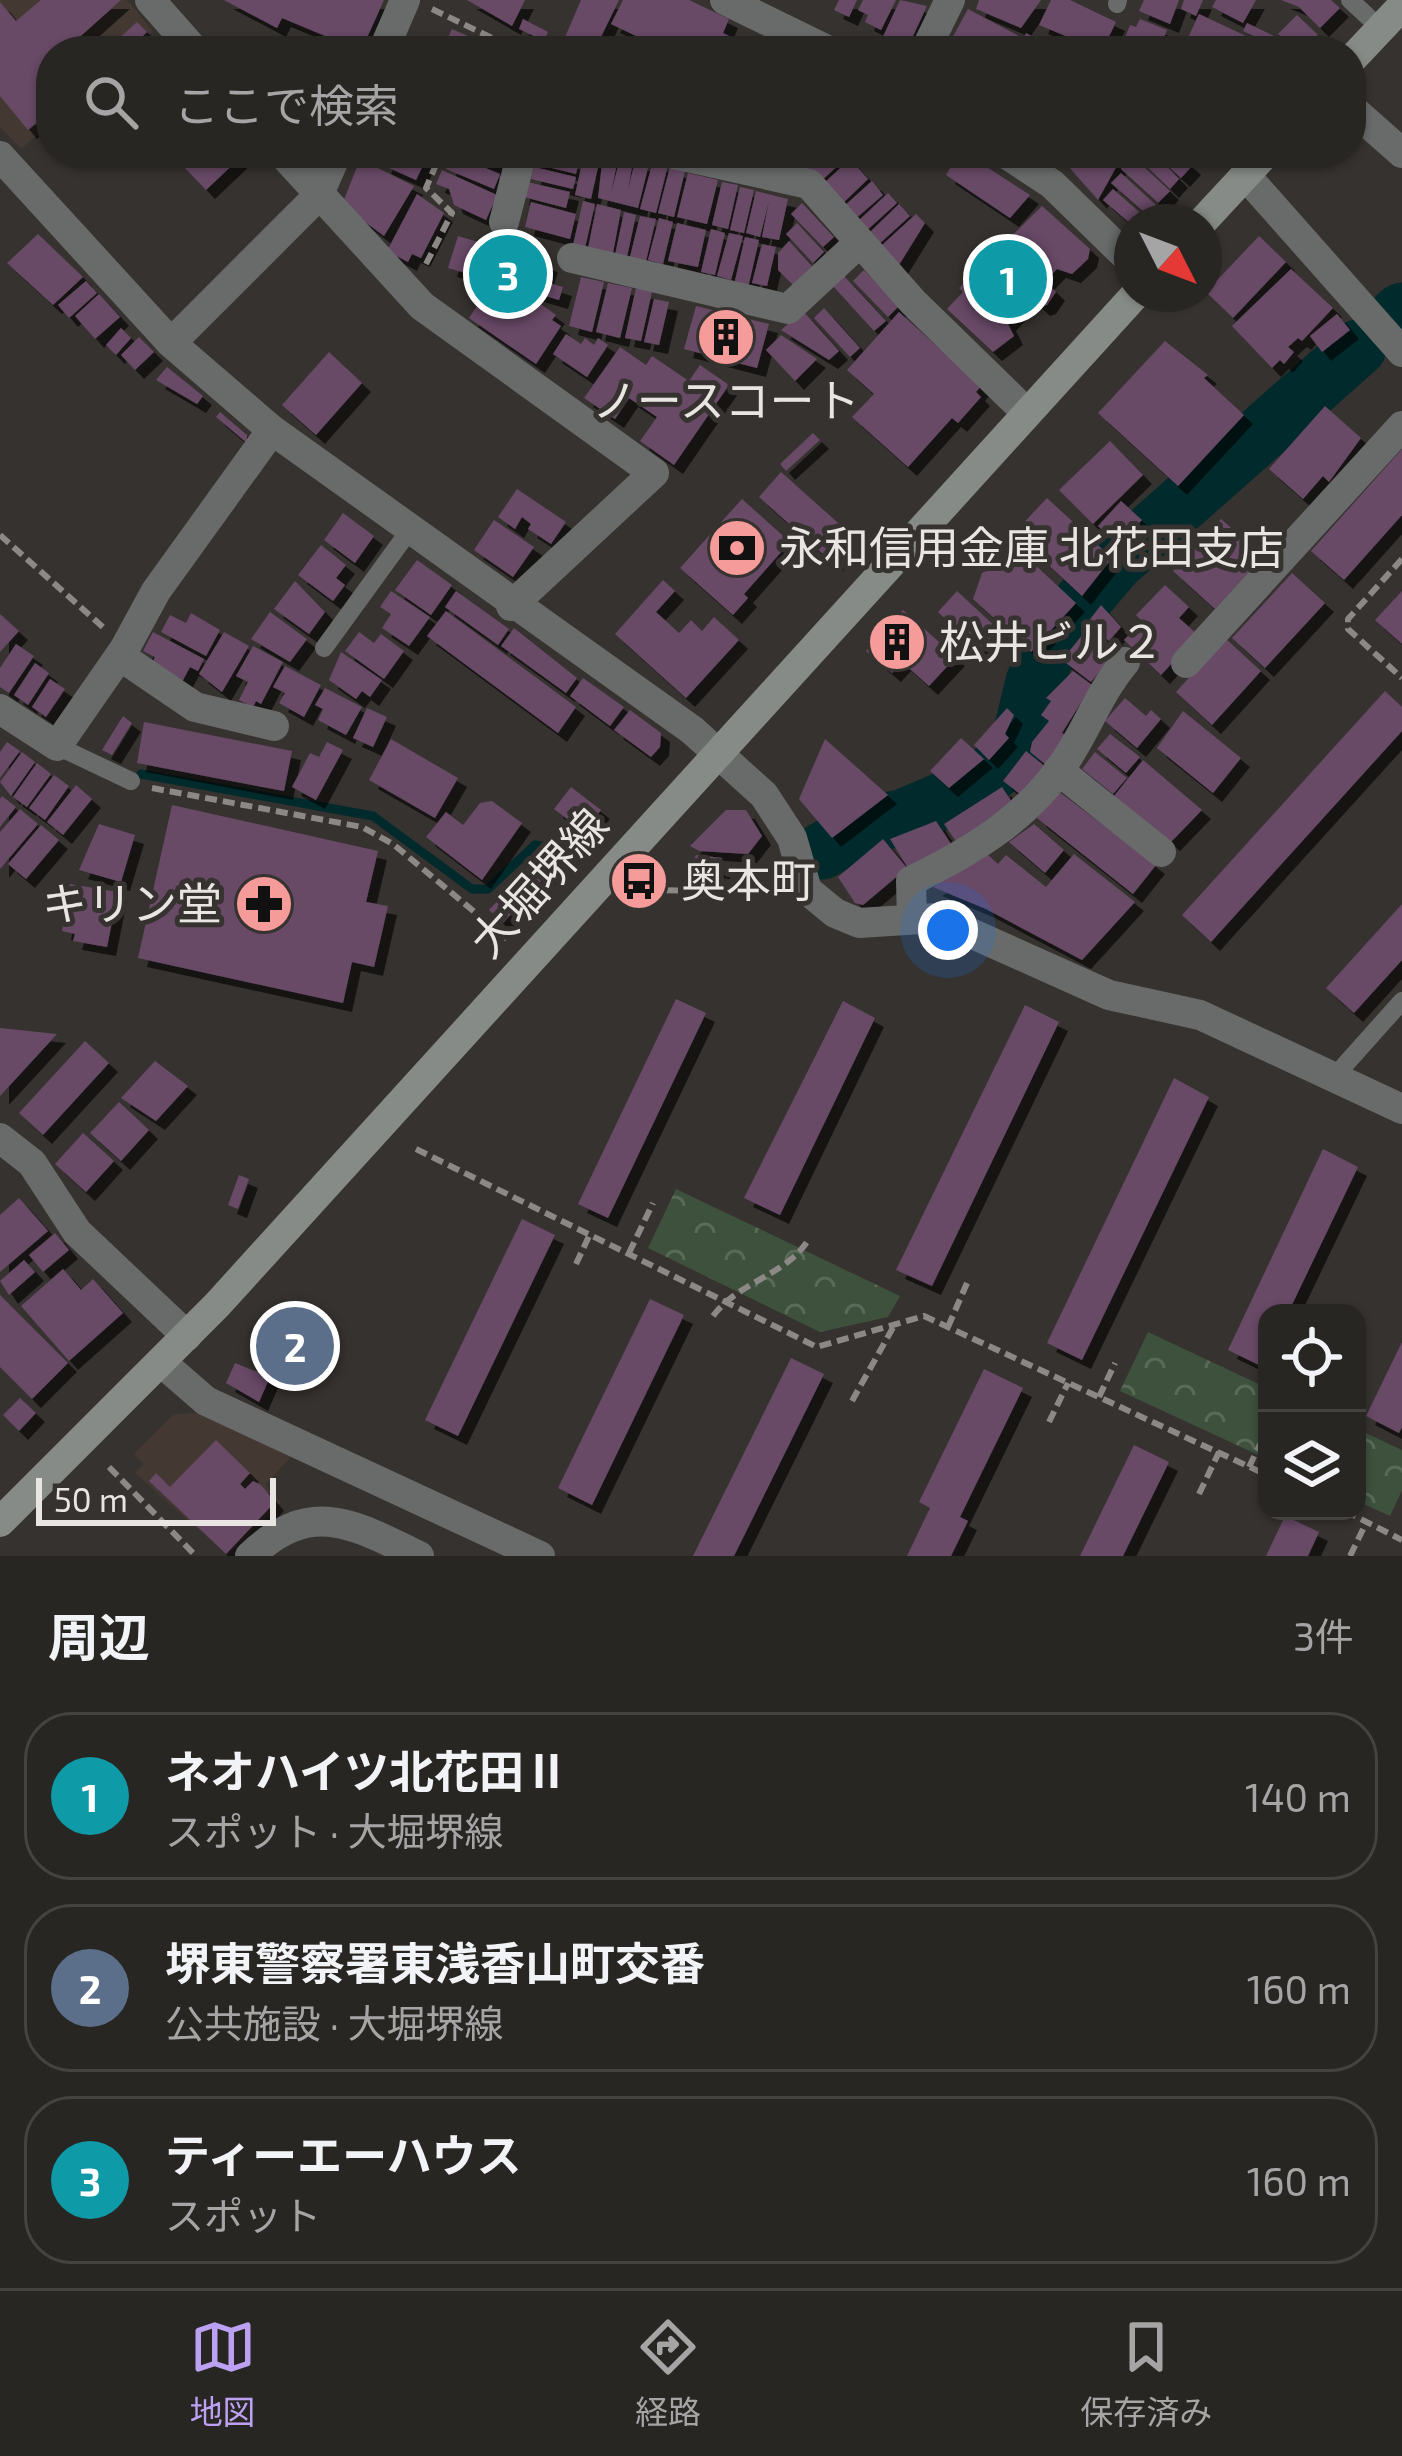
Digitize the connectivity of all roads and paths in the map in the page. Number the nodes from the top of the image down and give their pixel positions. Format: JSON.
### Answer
{"nodes":[{"id":1,"x":150,"y":0,"type":"edge"},
{"id":2,"x":405,"y":0,"type":"edge"},
{"id":3,"x":415,"y":0,"type":"edge"},
{"id":4,"x":725,"y":0,"type":"edge"},
{"id":5,"x":950,"y":0,"type":"edge"},
{"id":6,"x":1350,"y":0,"type":"edge"},
{"id":7,"x":178,"y":12,"type":"edge"},
{"id":8,"x":1391,"y":17,"type":"edge"},
{"id":9,"x":389,"y":36,"type":"edge"},
{"id":10,"x":488,"y":36,"type":"edge"},
{"id":11,"x":799,"y":36,"type":"edge"},
{"id":12,"x":932,"y":36,"type":"edge"},
{"id":13,"x":1366,"y":44,"type":"edge"},
{"id":14,"x":1366,"y":121,"type":"edge"},
{"id":15,"x":1402,"y":153,"type":"edge"},
{"id":16,"x":0,"y":157,"type":"edge"},
{"id":17,"x":295,"y":168,"type":"edge"},
{"id":18,"x":330,"y":168,"type":"edge"},
{"id":19,"x":435,"y":168,"type":"edge"},
{"id":20,"x":518,"y":168,"type":"edge"},
{"id":21,"x":737,"y":168,"type":"edge"},
{"id":22,"x":1027,"y":168,"type":"edge"},
{"id":23,"x":1252,"y":168,"type":"edge"},
{"id":24,"x":1259,"y":168,"type":"edge"},
{"id":25,"x":318,"y":196,"type":"junction"},
{"id":26,"x":1219,"y":204,"type":"edge"},
{"id":27,"x":504,"y":222,"type":"dead end"},
{"id":28,"x":860,"y":242,"type":"junction"},
{"id":29,"x":1114,"y":244,"type":"edge"},
{"id":30,"x":572,"y":259,"type":"dead end"},
{"id":31,"x":411,"y":294,"type":"junction"},
{"id":32,"x":1120,"y":312,"type":"edge"},
{"id":33,"x":171,"y":343,"type":"junction"},
{"id":34,"x":1402,"y":352,"type":"edge"},
{"id":35,"x":1027,"y":413,"type":"junction"},
{"id":36,"x":1402,"y":426,"type":"edge"},
{"id":37,"x":272,"y":430,"type":"junction"},
{"id":38,"x":409,"y":531,"type":"junction"},
{"id":39,"x":0,"y":535,"type":"edge"},
{"id":40,"x":1402,"y":560,"type":"edge"},
{"id":41,"x":511,"y":606,"type":"junction"},
{"id":42,"x":324,"y":648,"type":"dead end"},
{"id":43,"x":123,"y":652,"type":"junction"},
{"id":44,"x":1124,"y":662,"type":"dead end"},
{"id":45,"x":1186,"y":663,"type":"dead end"},
{"id":46,"x":1402,"y":678,"type":"edge"},
{"id":47,"x":0,"y":709,"type":"edge"},
{"id":48,"x":274,"y":726,"type":"dead end"},
{"id":49,"x":57,"y":746,"type":"junction"},
{"id":50,"x":719,"y":751,"type":"junction"},
{"id":51,"x":1058,"y":770,"type":"junction"},
{"id":52,"x":131,"y":781,"type":"joint"},
{"id":53,"x":1162,"y":852,"type":"dead end"},
{"id":54,"x":648,"y":890,"type":"dead end"},
{"id":55,"x":807,"y":890,"type":"junction"},
{"id":56,"x":912,"y":919,"type":"junction"},
{"id":57,"x":507,"y":939,"type":"dead end"},
{"id":58,"x":1402,"y":1001,"type":"edge"},
{"id":59,"x":1334,"y":1077,"type":"junction"},
{"id":60,"x":1402,"y":1109,"type":"edge"},
{"id":61,"x":0,"y":1138,"type":"edge"},
{"id":62,"x":416,"y":1149,"type":"dead end"},
{"id":63,"x":653,"y":1203,"type":"dead end"},
{"id":64,"x":590,"y":1234,"type":"junction"},
{"id":65,"x":809,"y":1239,"type":"dead end"},
{"id":66,"x":629,"y":1253,"type":"junction"},
{"id":67,"x":575,"y":1264,"type":"dead end"},
{"id":68,"x":968,"y":1283,"type":"dead end"},
{"id":69,"x":725,"y":1300,"type":"junction"},
{"id":70,"x":713,"y":1316,"type":"dead end"},
{"id":71,"x":895,"y":1324,"type":"junction"},
{"id":72,"x":948,"y":1327,"type":"junction"},
{"id":73,"x":187,"y":1336,"type":"junction"},
{"id":74,"x":161,"y":1362,"type":"junction"},
{"id":75,"x":1115,"y":1363,"type":"dead end"},
{"id":76,"x":1068,"y":1383,"type":"junction"},
{"id":77,"x":1100,"y":1397,"type":"junction"},
{"id":78,"x":852,"y":1402,"type":"dead end"},
{"id":79,"x":1048,"y":1422,"type":"dead end"},
{"id":80,"x":1258,"y":1448,"type":"edge"},
{"id":81,"x":1219,"y":1452,"type":"junction"},
{"id":82,"x":109,"y":1467,"type":"dead end"},
{"id":83,"x":1249,"y":1467,"type":"junction"},
{"id":84,"x":1258,"y":1471,"type":"edge"},
{"id":85,"x":1199,"y":1494,"type":"dead end"},
{"id":86,"x":1367,"y":1521,"type":"joint"},
{"id":87,"x":0,"y":1522,"type":"edge"},
{"id":88,"x":1402,"y":1540,"type":"edge"},
{"id":89,"x":196,"y":1556,"type":"edge"},
{"id":90,"x":250,"y":1556,"type":"edge"},
{"id":91,"x":419,"y":1556,"type":"edge"},
{"id":92,"x":540,"y":1556,"type":"edge"},
{"id":93,"x":1350,"y":1556,"type":"edge"}],
"edges":[{"from":1,"to":7,"type":"street"},
{"from":2,"to":9,"type":"street"},
{"from":3,"to":10,"type":"path"},
{"from":4,"to":11,"type":"street"},
{"from":5,"to":12,"type":"street"},
{"from":6,"to":8,"type":"lane"},
{"from":8,"to":13,"type":"main road"},
{"from":14,"to":15,"type":"street"},
{"from":16,"to":33,"type":"street"},
{"from":17,"to":25,"type":"street"},
{"from":18,"to":25,"type":"street"},
{"from":19,"to":31,"type":"path"},
{"from":20,"to":27,"type":"street"},
{"from":21,"to":28,"type":"street"},
{"from":22,"to":29,"type":"street"},
{"from":23,"to":26,"type":"main road"},
{"from":24,"to":34,"type":"street"},
{"from":25,"to":31,"type":"street"},
{"from":25,"to":33,"type":"street"},
{"from":28,"to":30,"type":"street"},
{"from":28,"to":35,"type":"street"},
{"from":31,"to":41,"type":"street"},
{"from":32,"to":35,"type":"main road","name":"大堀堺線"},
{"from":33,"to":37,"type":"street"},
{"from":35,"to":50,"type":"main road","name":"大堀堺線"},
{"from":36,"to":45,"type":"street"},
{"from":37,"to":38,"type":"street"},
{"from":37,"to":43,"type":"street"},
{"from":38,"to":41,"type":"street"},
{"from":38,"to":42,"type":"lane"},
{"from":39,"to":43,"type":"path"},
{"from":40,"to":46,"type":"path"},
{"from":41,"to":50,"type":"street"},
{"from":43,"to":48,"type":"street"},
{"from":43,"to":49,"type":"street"},
{"from":44,"to":51,"type":"street"},
{"from":47,"to":49,"type":"street"},
{"from":49,"to":52,"type":"lane"},
{"from":50,"to":55,"type":"street"},
{"from":50,"to":73,"type":"main road","name":"大堀堺線"},
{"from":51,"to":53,"type":"street"},
{"from":51,"to":56,"type":"street"},
{"from":52,"to":57,"type":"path"},
{"from":54,"to":55,"type":"path"},
{"from":55,"to":56,"type":"street"},
{"from":56,"to":59,"type":"street"},
{"from":58,"to":59,"type":"lane"},
{"from":59,"to":60,"type":"street"},
{"from":61,"to":73,"type":"street"},
{"from":62,"to":64,"type":"path"},
{"from":63,"to":66,"type":"path"},
{"from":64,"to":66,"type":"path"},
{"from":64,"to":67,"type":"path"},
{"from":65,"to":69,"type":"path"},
{"from":66,"to":69,"type":"path"},
{"from":68,"to":72,"type":"path"},
{"from":69,"to":70,"type":"path"},
{"from":69,"to":71,"type":"path"},
{"from":71,"to":72,"type":"path"},
{"from":71,"to":78,"type":"path"},
{"from":72,"to":76,"type":"path"},
{"from":73,"to":74,"type":"main road","name":"大堀堺線"},
{"from":74,"to":87,"type":"main road","name":"大堀堺線"},
{"from":74,"to":92,"type":"street"},
{"from":75,"to":77,"type":"path"},
{"from":76,"to":77,"type":"path"},
{"from":76,"to":79,"type":"path"},
{"from":77,"to":81,"type":"path"},
{"from":80,"to":83,"type":"path"},
{"from":81,"to":83,"type":"path"},
{"from":81,"to":85,"type":"path"},
{"from":82,"to":89,"type":"path"},
{"from":83,"to":84,"type":"path"},
{"from":86,"to":88,"type":"path"},
{"from":86,"to":93,"type":"path"},
{"from":90,"to":91,"type":"street"}]}
